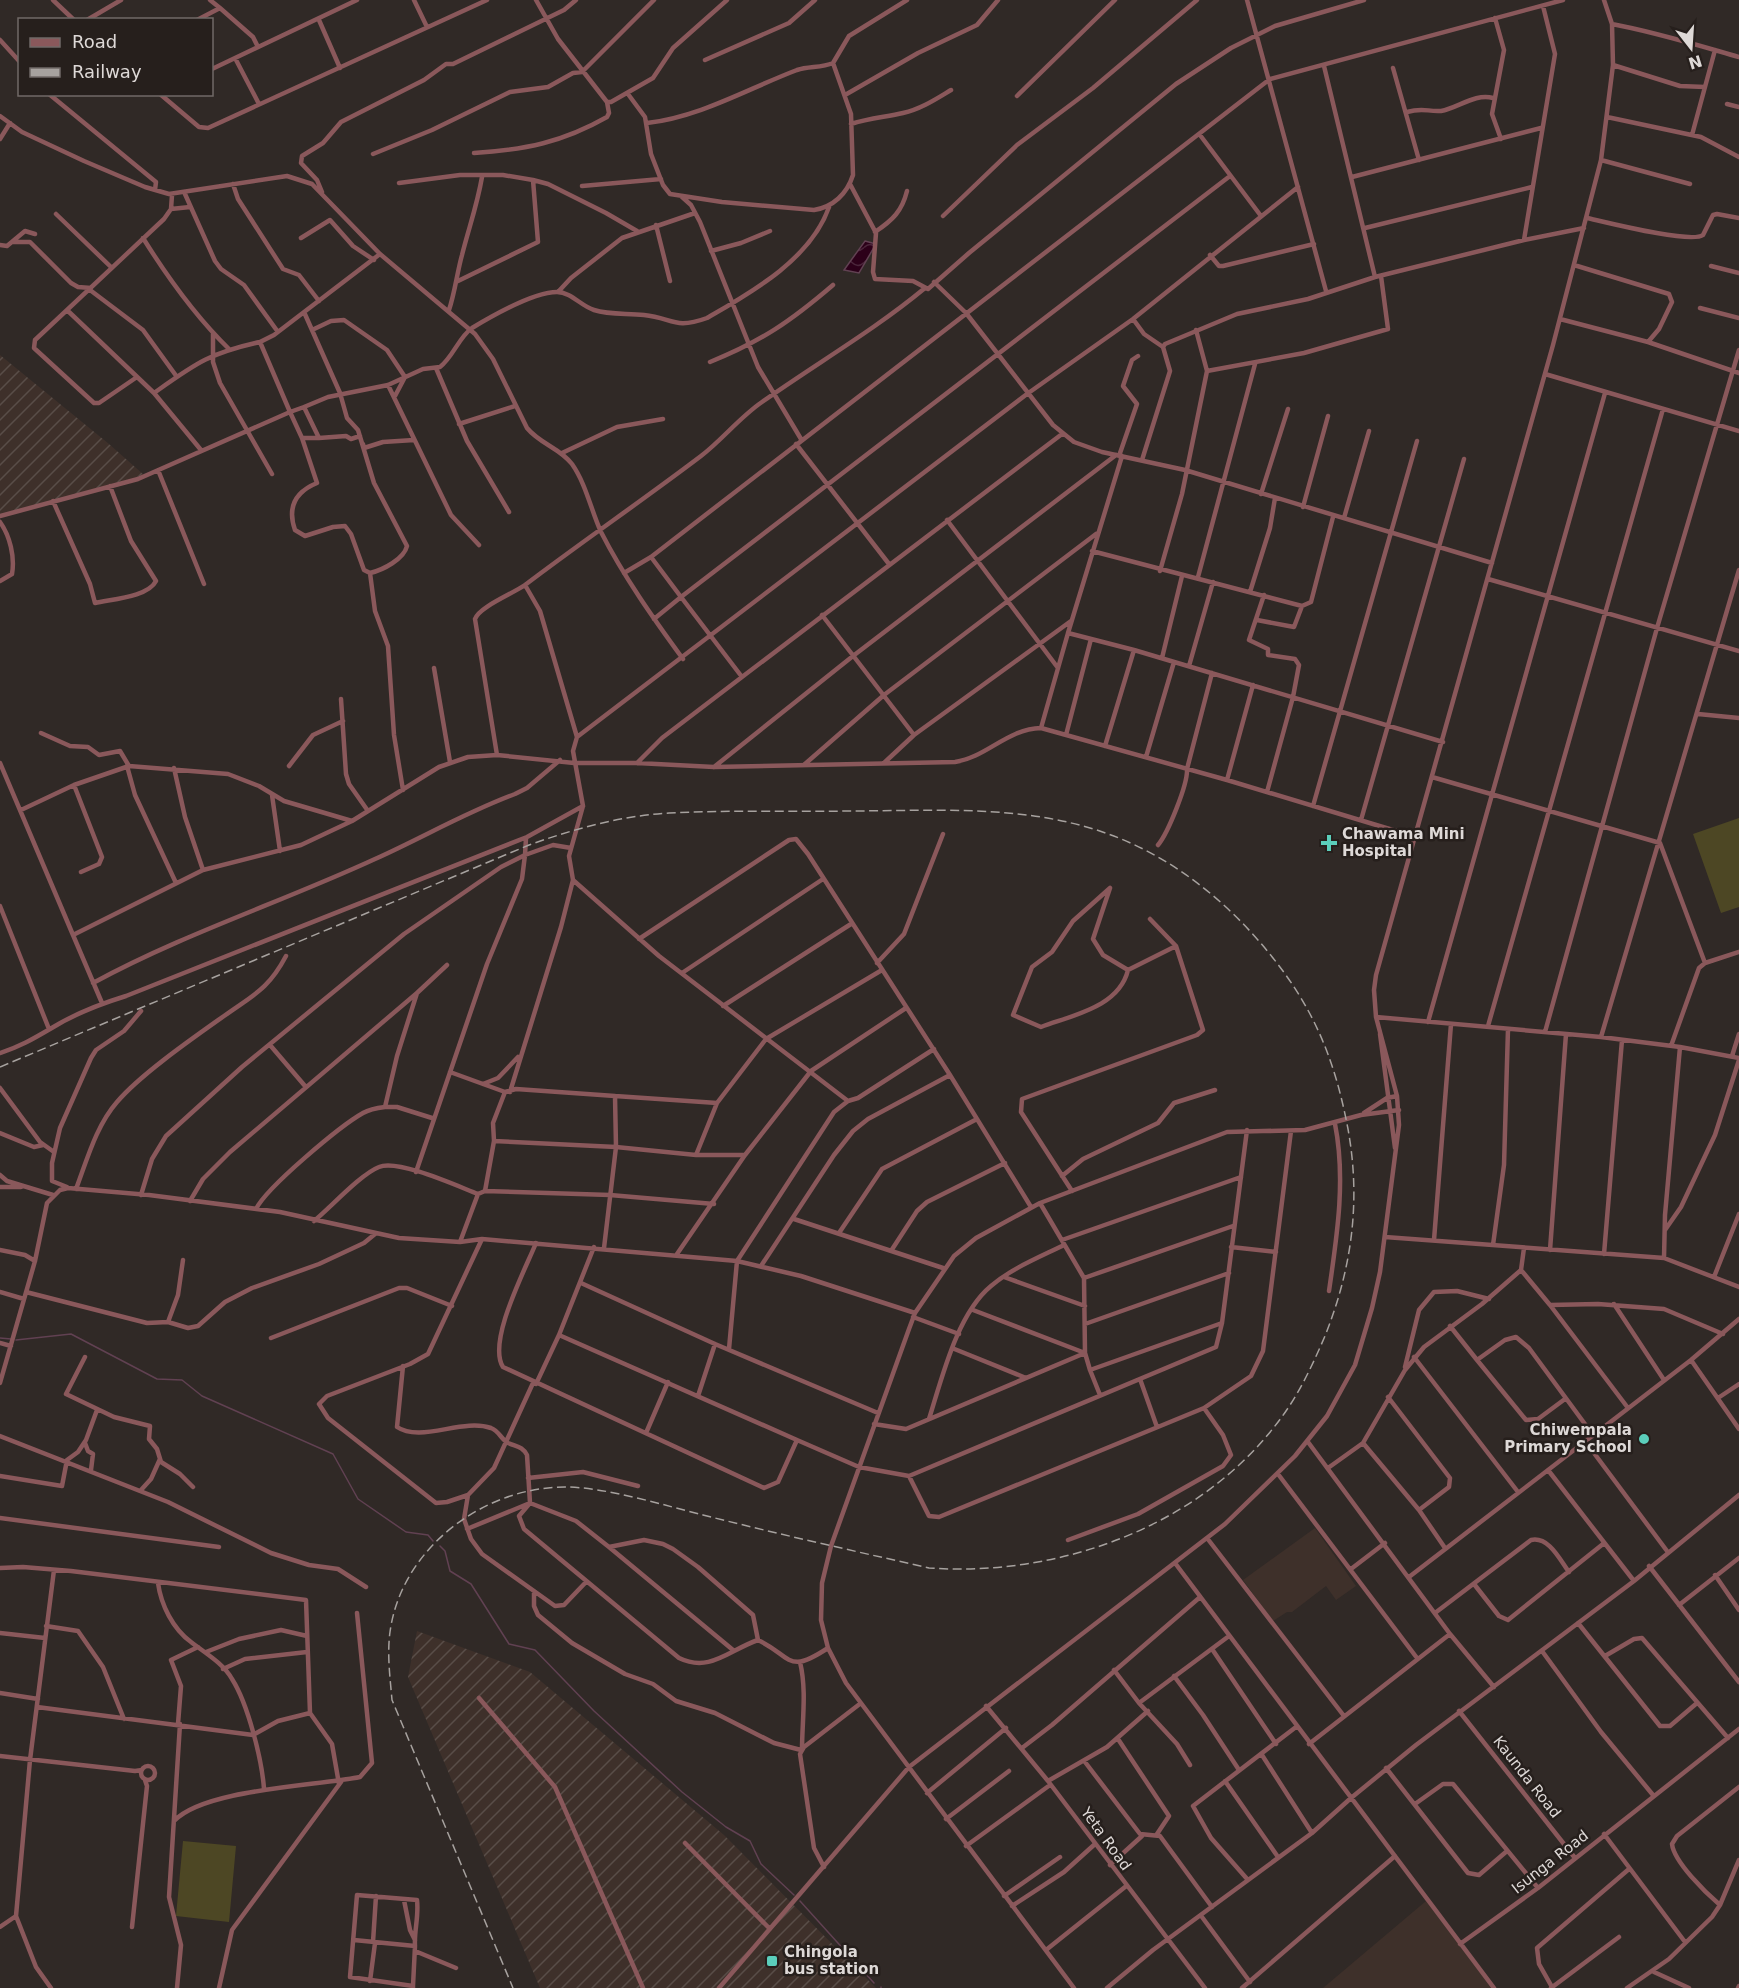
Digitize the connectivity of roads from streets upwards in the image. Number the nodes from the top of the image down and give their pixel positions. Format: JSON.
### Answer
{"nodes":[{"id":1,"x":53,"y":0,"type":"edge"},
{"id":2,"x":121,"y":0,"type":"edge"},
{"id":3,"x":210,"y":0,"type":"edge"},
{"id":4,"x":357,"y":0,"type":"edge"},
{"id":5,"x":414,"y":0,"type":"edge"},
{"id":6,"x":487,"y":0,"type":"edge"},
{"id":7,"x":536,"y":0,"type":"edge"},
{"id":8,"x":576,"y":0,"type":"edge"},
{"id":9,"x":654,"y":0,"type":"edge"},
{"id":10,"x":727,"y":0,"type":"edge"},
{"id":11,"x":815,"y":0,"type":"edge"},
{"id":12,"x":907,"y":0,"type":"edge"},
{"id":13,"x":998,"y":0,"type":"edge"},
{"id":14,"x":1115,"y":0,"type":"edge"},
{"id":15,"x":1197,"y":0,"type":"edge"},
{"id":16,"x":1247,"y":0,"type":"edge"},
{"id":17,"x":1364,"y":0,"type":"edge"},
{"id":18,"x":1563,"y":0,"type":"edge"},
{"id":19,"x":1604,"y":0,"type":"edge"},
{"id":20,"x":474,"y":3,"type":"edge"},
{"id":21,"x":1544,"y":6,"type":"junction"},
{"id":22,"x":220,"y":8,"type":"junction"},
{"id":23,"x":72,"y":18,"type":"edge"},
{"id":24,"x":90,"y":18,"type":"edge"},
{"id":25,"x":201,"y":18,"type":"edge"},
{"id":26,"x":1495,"y":18,"type":"junction"},
{"id":27,"x":545,"y":19,"type":"junction"},
{"id":28,"x":319,"y":20,"type":"junction"},
{"id":29,"x":1612,"y":24,"type":"junction"},
{"id":30,"x":427,"y":27,"type":"junction"},
{"id":31,"x":1257,"y":34,"type":"junction"},
{"id":32,"x":0,"y":40,"type":"edge"},
{"id":33,"x":258,"y":47,"type":"junction"},
{"id":34,"x":1715,"y":50,"type":"junction"},
{"id":35,"x":1739,"y":57,"type":"edge"},
{"id":36,"x":235,"y":58,"type":"junction"},
{"id":37,"x":18,"y":60,"type":"edge"},
{"id":38,"x":705,"y":60,"type":"dead end"},
{"id":39,"x":833,"y":63,"type":"junction"},
{"id":40,"x":1613,"y":65,"type":"junction"},
{"id":41,"x":1324,"y":66,"type":"junction"},
{"id":42,"x":340,"y":68,"type":"junction"},
{"id":43,"x":1393,"y":68,"type":"dead end"},
{"id":44,"x":213,"y":69,"type":"edge"},
{"id":45,"x":582,"y":72,"type":"junction"},
{"id":46,"x":1270,"y":79,"type":"junction"},
{"id":47,"x":1705,"y":87,"type":"junction"},
{"id":48,"x":951,"y":90,"type":"dead end"},
{"id":49,"x":628,"y":94,"type":"junction"},
{"id":50,"x":845,"y":95,"type":"junction"},
{"id":51,"x":51,"y":96,"type":"edge"},
{"id":52,"x":164,"y":96,"type":"edge"},
{"id":53,"x":1017,"y":96,"type":"dead end"},
{"id":54,"x":1493,"y":98,"type":"junction"},
{"id":55,"x":607,"y":102,"type":"junction"},
{"id":56,"x":259,"y":104,"type":"junction"},
{"id":57,"x":1727,"y":104,"type":"dead end"},
{"id":58,"x":1739,"y":107,"type":"edge"},
{"id":59,"x":1407,"y":112,"type":"junction"},
{"id":60,"x":0,"y":116,"type":"edge"},
{"id":61,"x":1607,"y":117,"type":"junction"},
{"id":62,"x":10,"y":123,"type":"junction"},
{"id":63,"x":647,"y":123,"type":"junction"},
{"id":64,"x":851,"y":124,"type":"junction"},
{"id":65,"x":1541,"y":128,"type":"junction"},
{"id":66,"x":1200,"y":135,"type":"junction"},
{"id":67,"x":1692,"y":135,"type":"junction"},
{"id":68,"x":0,"y":139,"type":"edge"},
{"id":69,"x":1501,"y":139,"type":"junction"},
{"id":70,"x":474,"y":153,"type":"dead end"},
{"id":71,"x":373,"y":154,"type":"dead end"},
{"id":72,"x":1739,"y":157,"type":"edge"},
{"id":73,"x":1419,"y":160,"type":"junction"},
{"id":74,"x":1601,"y":160,"type":"junction"},
{"id":75,"x":1230,"y":176,"type":"junction"},
{"id":76,"x":482,"y":177,"type":"junction"},
{"id":77,"x":1352,"y":177,"type":"junction"},
{"id":78,"x":661,"y":179,"type":"junction"},
{"id":79,"x":533,"y":180,"type":"junction"},
{"id":80,"x":399,"y":183,"type":"dead end"},
{"id":81,"x":233,"y":184,"type":"junction"},
{"id":82,"x":850,"y":184,"type":"junction"},
{"id":83,"x":1690,"y":184,"type":"dead end"},
{"id":84,"x":582,"y":186,"type":"dead end"},
{"id":85,"x":1298,"y":187,"type":"junction"},
{"id":86,"x":1532,"y":187,"type":"junction"},
{"id":87,"x":155,"y":190,"type":"junction"},
{"id":88,"x":908,"y":191,"type":"dead end"},
{"id":89,"x":323,"y":193,"type":"junction"},
{"id":90,"x":185,"y":194,"type":"junction"},
{"id":91,"x":172,"y":195,"type":"junction"},
{"id":92,"x":680,"y":195,"type":"junction"},
{"id":93,"x":190,"y":207,"type":"junction"},
{"id":94,"x":829,"y":207,"type":"junction"},
{"id":95,"x":171,"y":209,"type":"junction"},
{"id":96,"x":695,"y":213,"type":"junction"},
{"id":97,"x":56,"y":214,"type":"dead end"},
{"id":98,"x":943,"y":216,"type":"dead end"},
{"id":99,"x":1261,"y":216,"type":"junction"},
{"id":100,"x":1587,"y":218,"type":"junction"},
{"id":101,"x":1739,"y":218,"type":"edge"},
{"id":102,"x":656,"y":225,"type":"junction"},
{"id":103,"x":1365,"y":228,"type":"junction"},
{"id":104,"x":1584,"y":228,"type":"junction"},
{"id":105,"x":637,"y":231,"type":"junction"},
{"id":106,"x":770,"y":231,"type":"dead end"},
{"id":107,"x":875,"y":232,"type":"junction"},
{"id":108,"x":35,"y":234,"type":"dead end"},
{"id":109,"x":143,"y":238,"type":"junction"},
{"id":110,"x":301,"y":238,"type":"dead end"},
{"id":111,"x":1524,"y":240,"type":"junction"},
{"id":112,"x":12,"y":242,"type":"junction"},
{"id":113,"x":1314,"y":244,"type":"junction"},
{"id":114,"x":0,"y":245,"type":"edge"},
{"id":115,"x":711,"y":251,"type":"junction"},
{"id":116,"x":381,"y":254,"type":"junction"},
{"id":117,"x":1210,"y":255,"type":"junction"},
{"id":118,"x":374,"y":260,"type":"junction"},
{"id":119,"x":1574,"y":265,"type":"junction"},
{"id":120,"x":1711,"y":266,"type":"dead end"},
{"id":121,"x":112,"y":268,"type":"junction"},
{"id":122,"x":1739,"y":273,"type":"edge"},
{"id":123,"x":1382,"y":276,"type":"junction"},
{"id":124,"x":1375,"y":277,"type":"junction"},
{"id":125,"x":458,"y":281,"type":"junction"},
{"id":126,"x":670,"y":281,"type":"dead end"},
{"id":127,"x":934,"y":282,"type":"junction"},
{"id":128,"x":833,"y":285,"type":"dead end"},
{"id":129,"x":925,"y":288,"type":"junction"},
{"id":130,"x":91,"y":289,"type":"junction"},
{"id":131,"x":1326,"y":291,"type":"junction"},
{"id":132,"x":558,"y":292,"type":"junction"},
{"id":133,"x":319,"y":301,"type":"junction"},
{"id":134,"x":732,"y":302,"type":"junction"},
{"id":135,"x":1700,"y":308,"type":"dead end"},
{"id":136,"x":449,"y":310,"type":"junction"},
{"id":137,"x":68,"y":311,"type":"junction"},
{"id":138,"x":304,"y":312,"type":"junction"},
{"id":139,"x":966,"y":313,"type":"junction"},
{"id":140,"x":1739,"y":318,"type":"edge"},
{"id":141,"x":1132,"y":319,"type":"junction"},
{"id":142,"x":1560,"y":319,"type":"junction"},
{"id":143,"x":470,"y":329,"type":"junction"},
{"id":144,"x":312,"y":330,"type":"junction"},
{"id":145,"x":1196,"y":330,"type":"junction"},
{"id":146,"x":278,"y":332,"type":"junction"},
{"id":147,"x":213,"y":334,"type":"junction"},
{"id":148,"x":260,"y":342,"type":"junction"},
{"id":149,"x":1648,"y":342,"type":"junction"},
{"id":150,"x":750,"y":346,"type":"junction"},
{"id":151,"x":1163,"y":347,"type":"junction"},
{"id":152,"x":228,"y":349,"type":"junction"},
{"id":153,"x":1739,"y":350,"type":"edge"},
{"id":154,"x":214,"y":354,"type":"junction"},
{"id":155,"x":996,"y":354,"type":"junction"},
{"id":156,"x":1138,"y":356,"type":"dead end"},
{"id":157,"x":710,"y":362,"type":"dead end"},
{"id":158,"x":1255,"y":364,"type":"junction"},
{"id":159,"x":435,"y":368,"type":"junction"},
{"id":160,"x":1208,"y":371,"type":"junction"},
{"id":161,"x":1736,"y":373,"type":"edge"},
{"id":162,"x":1545,"y":374,"type":"junction"},
{"id":163,"x":137,"y":377,"type":"junction"},
{"id":164,"x":177,"y":377,"type":"junction"},
{"id":165,"x":405,"y":377,"type":"junction"},
{"id":166,"x":388,"y":384,"type":"junction"},
{"id":167,"x":154,"y":393,"type":"junction"},
{"id":168,"x":340,"y":393,"type":"junction"},
{"id":169,"x":1605,"y":393,"type":"junction"},
{"id":170,"x":1027,"y":394,"type":"junction"},
{"id":171,"x":774,"y":395,"type":"junction"},
{"id":172,"x":395,"y":396,"type":"junction"},
{"id":173,"x":515,"y":406,"type":"junction"},
{"id":174,"x":304,"y":407,"type":"junction"},
{"id":175,"x":1288,"y":409,"type":"dead end"},
{"id":176,"x":1663,"y":409,"type":"junction"},
{"id":177,"x":290,"y":412,"type":"junction"},
{"id":178,"x":1328,"y":416,"type":"dead end"},
{"id":179,"x":663,"y":419,"type":"dead end"},
{"id":180,"x":459,"y":424,"type":"junction"},
{"id":181,"x":1716,"y":424,"type":"junction"},
{"id":182,"x":248,"y":431,"type":"junction"},
{"id":183,"x":1369,"y":431,"type":"dead end"},
{"id":184,"x":1739,"y":431,"type":"edge"},
{"id":185,"x":1062,"y":434,"type":"junction"},
{"id":186,"x":360,"y":435,"type":"junction"},
{"id":187,"x":302,"y":438,"type":"junction"},
{"id":188,"x":319,"y":438,"type":"junction"},
{"id":189,"x":801,"y":439,"type":"junction"},
{"id":190,"x":414,"y":440,"type":"junction"},
{"id":191,"x":1417,"y":441,"type":"dead end"},
{"id":192,"x":796,"y":444,"type":"junction"},
{"id":193,"x":201,"y":450,"type":"junction"},
{"id":194,"x":562,"y":453,"type":"junction"},
{"id":195,"x":1119,"y":456,"type":"junction"},
{"id":196,"x":1464,"y":459,"type":"dead end"},
{"id":197,"x":1142,"y":460,"type":"junction"},
{"id":198,"x":158,"y":470,"type":"junction"},
{"id":199,"x":1185,"y":470,"type":"junction"},
{"id":200,"x":272,"y":474,"type":"dead end"},
{"id":201,"x":1225,"y":482,"type":"junction"},
{"id":202,"x":827,"y":485,"type":"junction"},
{"id":203,"x":110,"y":486,"type":"junction"},
{"id":204,"x":1261,"y":494,"type":"junction"},
{"id":205,"x":1275,"y":498,"type":"junction"},
{"id":206,"x":53,"y":501,"type":"junction"},
{"id":207,"x":1303,"y":507,"type":"junction"},
{"id":208,"x":508,"y":512,"type":"dead end"},
{"id":209,"x":0,"y":516,"type":"edge"},
{"id":210,"x":1333,"y":517,"type":"junction"},
{"id":211,"x":1344,"y":518,"type":"junction"},
{"id":212,"x":947,"y":519,"type":"junction"},
{"id":213,"x":0,"y":522,"type":"edge"},
{"id":214,"x":858,"y":524,"type":"junction"},
{"id":215,"x":601,"y":531,"type":"junction"},
{"id":216,"x":1389,"y":531,"type":"junction"},
{"id":217,"x":1096,"y":534,"type":"junction"},
{"id":218,"x":479,"y":545,"type":"dead end"},
{"id":219,"x":1438,"y":548,"type":"junction"},
{"id":220,"x":1092,"y":551,"type":"junction"},
{"id":221,"x":651,"y":557,"type":"junction"},
{"id":222,"x":979,"y":560,"type":"junction"},
{"id":223,"x":1492,"y":563,"type":"junction"},
{"id":224,"x":889,"y":564,"type":"junction"},
{"id":225,"x":1739,"y":570,"type":"edge"},
{"id":226,"x":1160,"y":571,"type":"junction"},
{"id":227,"x":370,"y":573,"type":"junction"},
{"id":228,"x":624,"y":573,"type":"junction"},
{"id":229,"x":1182,"y":576,"type":"junction"},
{"id":230,"x":1198,"y":577,"type":"junction"},
{"id":231,"x":1488,"y":579,"type":"junction"},
{"id":232,"x":0,"y":581,"type":"edge"},
{"id":233,"x":1213,"y":582,"type":"junction"},
{"id":234,"x":204,"y":584,"type":"dead end"},
{"id":235,"x":525,"y":585,"type":"junction"},
{"id":236,"x":1250,"y":592,"type":"junction"},
{"id":237,"x":1264,"y":596,"type":"junction"},
{"id":238,"x":1549,"y":596,"type":"junction"},
{"id":239,"x":681,"y":597,"type":"junction"},
{"id":240,"x":1009,"y":600,"type":"junction"},
{"id":241,"x":1302,"y":606,"type":"junction"},
{"id":242,"x":1604,"y":612,"type":"junction"},
{"id":243,"x":822,"y":615,"type":"junction"},
{"id":244,"x":654,"y":619,"type":"junction"},
{"id":245,"x":1257,"y":620,"type":"junction"},
{"id":246,"x":1071,"y":621,"type":"junction"},
{"id":247,"x":1657,"y":628,"type":"junction"},
{"id":248,"x":1068,"y":633,"type":"junction"},
{"id":249,"x":711,"y":636,"type":"junction"},
{"id":250,"x":1091,"y":639,"type":"junction"},
{"id":251,"x":1040,"y":643,"type":"junction"},
{"id":252,"x":1717,"y":645,"type":"junction"},
{"id":253,"x":1134,"y":650,"type":"junction"},
{"id":254,"x":1739,"y":651,"type":"edge"},
{"id":255,"x":853,"y":656,"type":"junction"},
{"id":256,"x":1162,"y":658,"type":"junction"},
{"id":257,"x":683,"y":659,"type":"junction"},
{"id":258,"x":1174,"y":662,"type":"junction"},
{"id":259,"x":1189,"y":666,"type":"junction"},
{"id":260,"x":434,"y":668,"type":"dead end"},
{"id":261,"x":1058,"y":668,"type":"junction"},
{"id":262,"x":1212,"y":673,"type":"junction"},
{"id":263,"x":742,"y":677,"type":"junction"},
{"id":264,"x":1253,"y":685,"type":"junction"},
{"id":265,"x":884,"y":695,"type":"junction"},
{"id":266,"x":1293,"y":697,"type":"junction"},
{"id":267,"x":341,"y":699,"type":"dead end"},
{"id":268,"x":1339,"y":711,"type":"junction"},
{"id":269,"x":1698,"y":714,"type":"junction"},
{"id":270,"x":1739,"y":718,"type":"edge"},
{"id":271,"x":343,"y":721,"type":"junction"},
{"id":272,"x":1388,"y":724,"type":"junction"},
{"id":273,"x":1041,"y":728,"type":"junction"},
{"id":274,"x":41,"y":733,"type":"dead end"},
{"id":275,"x":914,"y":735,"type":"junction"},
{"id":276,"x":1066,"y":735,"type":"junction"},
{"id":277,"x":577,"y":737,"type":"junction"},
{"id":278,"x":1443,"y":742,"type":"junction"},
{"id":279,"x":1106,"y":746,"type":"junction"},
{"id":280,"x":497,"y":755,"type":"junction"},
{"id":281,"x":1146,"y":757,"type":"junction"},
{"id":282,"x":560,"y":760,"type":"junction"},
{"id":283,"x":450,"y":762,"type":"junction"},
{"id":284,"x":637,"y":762,"type":"junction"},
{"id":285,"x":885,"y":762,"type":"junction"},
{"id":286,"x":0,"y":763,"type":"edge"},
{"id":287,"x":574,"y":764,"type":"junction"},
{"id":288,"x":805,"y":764,"type":"junction"},
{"id":289,"x":128,"y":766,"type":"junction"},
{"id":290,"x":289,"y":766,"type":"dead end"},
{"id":291,"x":714,"y":767,"type":"junction"},
{"id":292,"x":174,"y":768,"type":"junction"},
{"id":293,"x":1187,"y":769,"type":"junction"},
{"id":294,"x":1432,"y":777,"type":"junction"},
{"id":295,"x":1227,"y":780,"type":"junction"},
{"id":296,"x":8,"y":782,"type":"junction"},
{"id":297,"x":74,"y":785,"type":"junction"},
{"id":298,"x":0,"y":786,"type":"edge"},
{"id":299,"x":403,"y":790,"type":"junction"},
{"id":300,"x":1267,"y":792,"type":"junction"},
{"id":301,"x":1491,"y":793,"type":"junction"},
{"id":302,"x":272,"y":795,"type":"junction"},
{"id":303,"x":583,"y":806,"type":"junction"},
{"id":304,"x":1313,"y":806,"type":"junction"},
{"id":305,"x":21,"y":810,"type":"junction"},
{"id":306,"x":1549,"y":810,"type":"junction"},
{"id":307,"x":368,"y":811,"type":"junction"},
{"id":308,"x":352,"y":820,"type":"junction"},
{"id":309,"x":1361,"y":820,"type":"junction"},
{"id":310,"x":1602,"y":825,"type":"junction"},
{"id":311,"x":943,"y":834,"type":"dead end"},
{"id":312,"x":527,"y":837,"type":"junction"},
{"id":313,"x":1416,"y":837,"type":"junction"},
{"id":314,"x":1660,"y":843,"type":"junction"},
{"id":315,"x":1158,"y":845,"type":"dead end"},
{"id":316,"x":571,"y":848,"type":"junction"},
{"id":317,"x":280,"y":851,"type":"junction"},
{"id":318,"x":525,"y":855,"type":"junction"},
{"id":319,"x":203,"y":870,"type":"junction"},
{"id":320,"x":81,"y":872,"type":"dead end"},
{"id":321,"x":824,"y":879,"type":"junction"},
{"id":322,"x":573,"y":880,"type":"junction"},
{"id":323,"x":176,"y":883,"type":"junction"},
{"id":324,"x":0,"y":906,"type":"edge"},
{"id":325,"x":1150,"y":919,"type":"dead end"},
{"id":326,"x":851,"y":924,"type":"junction"},
{"id":327,"x":73,"y":935,"type":"junction"},
{"id":328,"x":639,"y":939,"type":"junction"},
{"id":329,"x":1176,"y":946,"type":"junction"},
{"id":330,"x":1739,"y":952,"type":"edge"},
{"id":331,"x":286,"y":956,"type":"dead end"},
{"id":332,"x":877,"y":963,"type":"junction"},
{"id":333,"x":1705,"y":963,"type":"junction"},
{"id":334,"x":447,"y":964,"type":"dead end"},
{"id":335,"x":882,"y":970,"type":"junction"},
{"id":336,"x":1128,"y":970,"type":"junction"},
{"id":337,"x":682,"y":973,"type":"junction"},
{"id":338,"x":93,"y":983,"type":"junction"},
{"id":339,"x":417,"y":993,"type":"junction"},
{"id":340,"x":102,"y":1003,"type":"junction"},
{"id":341,"x":723,"y":1006,"type":"junction"},
{"id":342,"x":906,"y":1008,"type":"junction"},
{"id":343,"x":141,"y":1011,"type":"dead end"},
{"id":344,"x":1376,"y":1017,"type":"junction"},
{"id":345,"x":1428,"y":1022,"type":"junction"},
{"id":346,"x":1451,"y":1024,"type":"junction"},
{"id":347,"x":1488,"y":1026,"type":"junction"},
{"id":348,"x":49,"y":1029,"type":"junction"},
{"id":349,"x":1508,"y":1029,"type":"junction"},
{"id":350,"x":1545,"y":1032,"type":"junction"},
{"id":351,"x":1380,"y":1033,"type":"junction"},
{"id":352,"x":1566,"y":1034,"type":"junction"},
{"id":353,"x":1739,"y":1034,"type":"edge"},
{"id":354,"x":1601,"y":1037,"type":"junction"},
{"id":355,"x":766,"y":1039,"type":"junction"},
{"id":356,"x":1622,"y":1040,"type":"junction"},
{"id":357,"x":270,"y":1045,"type":"junction"},
{"id":358,"x":1671,"y":1046,"type":"junction"},
{"id":359,"x":1680,"y":1047,"type":"junction"},
{"id":360,"x":934,"y":1049,"type":"junction"},
{"id":361,"x":524,"y":1050,"type":"junction"},
{"id":362,"x":0,"y":1053,"type":"edge"},
{"id":363,"x":1732,"y":1056,"type":"junction"},
{"id":364,"x":1739,"y":1059,"type":"edge"},
{"id":365,"x":811,"y":1071,"type":"junction"},
{"id":366,"x":450,"y":1072,"type":"junction"},
{"id":367,"x":950,"y":1075,"type":"junction"},
{"id":368,"x":483,"y":1084,"type":"junction"},
{"id":369,"x":305,"y":1086,"type":"junction"},
{"id":370,"x":0,"y":1088,"type":"edge"},
{"id":371,"x":1215,"y":1090,"type":"dead end"},
{"id":372,"x":508,"y":1092,"type":"junction"},
{"id":373,"x":615,"y":1096,"type":"junction"},
{"id":374,"x":1397,"y":1096,"type":"junction"},
{"id":375,"x":1387,"y":1098,"type":"junction"},
{"id":376,"x":848,"y":1101,"type":"junction"},
{"id":377,"x":717,"y":1103,"type":"junction"},
{"id":378,"x":385,"y":1107,"type":"junction"},
{"id":379,"x":1400,"y":1110,"type":"junction"},
{"id":380,"x":1389,"y":1112,"type":"junction"},
{"id":381,"x":1361,"y":1114,"type":"junction"},
{"id":382,"x":432,"y":1118,"type":"junction"},
{"id":383,"x":977,"y":1119,"type":"junction"},
{"id":384,"x":1335,"y":1124,"type":"junction"},
{"id":385,"x":1247,"y":1130,"type":"junction"},
{"id":386,"x":1291,"y":1131,"type":"junction"},
{"id":387,"x":0,"y":1133,"type":"edge"},
{"id":388,"x":494,"y":1142,"type":"junction"},
{"id":389,"x":43,"y":1145,"type":"junction"},
{"id":390,"x":616,"y":1147,"type":"junction"},
{"id":391,"x":1395,"y":1150,"type":"junction"},
{"id":392,"x":54,"y":1152,"type":"junction"},
{"id":393,"x":728,"y":1153,"type":"junction"},
{"id":394,"x":696,"y":1155,"type":"junction"},
{"id":395,"x":746,"y":1155,"type":"junction"},
{"id":396,"x":1005,"y":1162,"type":"junction"},
{"id":397,"x":738,"y":1167,"type":"junction"},
{"id":398,"x":416,"y":1172,"type":"junction"},
{"id":399,"x":0,"y":1175,"type":"edge"},
{"id":400,"x":1062,"y":1176,"type":"junction"},
{"id":401,"x":1241,"y":1177,"type":"junction"},
{"id":402,"x":52,"y":1181,"type":"junction"},
{"id":403,"x":0,"y":1186,"type":"edge"},
{"id":404,"x":30,"y":1188,"type":"junction"},
{"id":405,"x":68,"y":1188,"type":"junction"},
{"id":406,"x":76,"y":1189,"type":"junction"},
{"id":407,"x":485,"y":1191,"type":"junction"},
{"id":408,"x":1072,"y":1191,"type":"junction"},
{"id":409,"x":53,"y":1194,"type":"junction"},
{"id":410,"x":478,"y":1194,"type":"junction"},
{"id":411,"x":141,"y":1195,"type":"junction"},
{"id":412,"x":610,"y":1195,"type":"junction"},
{"id":413,"x":190,"y":1201,"type":"junction"},
{"id":414,"x":1040,"y":1203,"type":"junction"},
{"id":415,"x":714,"y":1204,"type":"junction"},
{"id":416,"x":1031,"y":1207,"type":"junction"},
{"id":417,"x":256,"y":1209,"type":"junction"},
{"id":418,"x":1739,"y":1215,"type":"edge"},
{"id":419,"x":794,"y":1219,"type":"junction"},
{"id":420,"x":314,"y":1221,"type":"junction"},
{"id":421,"x":1233,"y":1226,"type":"junction"},
{"id":422,"x":1665,"y":1230,"type":"junction"},
{"id":423,"x":838,"y":1233,"type":"junction"},
{"id":424,"x":375,"y":1234,"type":"junction"},
{"id":425,"x":1385,"y":1237,"type":"junction"},
{"id":426,"x":482,"y":1239,"type":"junction"},
{"id":427,"x":1434,"y":1240,"type":"junction"},
{"id":428,"x":460,"y":1242,"type":"junction"},
{"id":429,"x":536,"y":1243,"type":"junction"},
{"id":430,"x":1063,"y":1243,"type":"junction"},
{"id":431,"x":1493,"y":1245,"type":"junction"},
{"id":432,"x":594,"y":1247,"type":"junction"},
{"id":433,"x":1231,"y":1247,"type":"junction"},
{"id":434,"x":604,"y":1248,"type":"junction"},
{"id":435,"x":1524,"y":1248,"type":"junction"},
{"id":436,"x":0,"y":1250,"type":"edge"},
{"id":437,"x":1550,"y":1250,"type":"junction"},
{"id":438,"x":891,"y":1251,"type":"junction"},
{"id":439,"x":1276,"y":1252,"type":"junction"},
{"id":440,"x":676,"y":1254,"type":"junction"},
{"id":441,"x":1604,"y":1254,"type":"junction"},
{"id":442,"x":1664,"y":1258,"type":"junction"},
{"id":443,"x":183,"y":1260,"type":"dead end"},
{"id":444,"x":737,"y":1260,"type":"junction"},
{"id":445,"x":35,"y":1261,"type":"junction"},
{"id":446,"x":761,"y":1266,"type":"junction"},
{"id":447,"x":943,"y":1268,"type":"junction"},
{"id":448,"x":1521,"y":1270,"type":"junction"},
{"id":449,"x":1228,"y":1273,"type":"junction"},
{"id":450,"x":1004,"y":1277,"type":"junction"},
{"id":451,"x":1714,"y":1277,"type":"junction"},
{"id":452,"x":1084,"y":1278,"type":"junction"},
{"id":453,"x":581,"y":1283,"type":"junction"},
{"id":454,"x":1739,"y":1287,"type":"edge"},
{"id":455,"x":1329,"y":1291,"type":"dead end"},
{"id":456,"x":0,"y":1292,"type":"edge"},
{"id":457,"x":26,"y":1292,"type":"junction"},
{"id":458,"x":24,"y":1299,"type":"junction"},
{"id":459,"x":1489,"y":1299,"type":"junction"},
{"id":460,"x":1614,"y":1304,"type":"junction"},
{"id":461,"x":1550,"y":1305,"type":"junction"},
{"id":462,"x":452,"y":1306,"type":"junction"},
{"id":463,"x":1085,"y":1306,"type":"junction"},
{"id":464,"x":973,"y":1310,"type":"junction"},
{"id":465,"x":914,"y":1315,"type":"junction"},
{"id":466,"x":1739,"y":1319,"type":"edge"},
{"id":467,"x":168,"y":1322,"type":"junction"},
{"id":468,"x":1222,"y":1323,"type":"junction"},
{"id":469,"x":1085,"y":1324,"type":"junction"},
{"id":470,"x":1450,"y":1326,"type":"junction"},
{"id":471,"x":959,"y":1334,"type":"junction"},
{"id":472,"x":1723,"y":1334,"type":"junction"},
{"id":473,"x":559,"y":1335,"type":"junction"},
{"id":474,"x":271,"y":1338,"type":"dead end"},
{"id":475,"x":0,"y":1343,"type":"edge"},
{"id":476,"x":11,"y":1344,"type":"junction"},
{"id":477,"x":715,"y":1344,"type":"junction"},
{"id":478,"x":952,"y":1348,"type":"junction"},
{"id":479,"x":729,"y":1349,"type":"junction"},
{"id":480,"x":1085,"y":1353,"type":"junction"},
{"id":481,"x":85,"y":1357,"type":"dead end"},
{"id":482,"x":1414,"y":1357,"type":"junction"},
{"id":483,"x":1477,"y":1360,"type":"junction"},
{"id":484,"x":1691,"y":1360,"type":"junction"},
{"id":485,"x":403,"y":1366,"type":"junction"},
{"id":486,"x":1090,"y":1370,"type":"junction"},
{"id":487,"x":1405,"y":1370,"type":"junction"},
{"id":488,"x":1026,"y":1378,"type":"junction"},
{"id":489,"x":1140,"y":1379,"type":"junction"},
{"id":490,"x":1664,"y":1380,"type":"junction"},
{"id":491,"x":0,"y":1383,"type":"edge"},
{"id":492,"x":535,"y":1383,"type":"junction"},
{"id":493,"x":668,"y":1383,"type":"junction"},
{"id":494,"x":1739,"y":1384,"type":"edge"},
{"id":495,"x":1100,"y":1395,"type":"junction"},
{"id":496,"x":698,"y":1396,"type":"junction"},
{"id":497,"x":1388,"y":1397,"type":"junction"},
{"id":498,"x":1718,"y":1398,"type":"junction"},
{"id":499,"x":1565,"y":1399,"type":"junction"},
{"id":500,"x":1204,"y":1408,"type":"junction"},
{"id":501,"x":1628,"y":1408,"type":"junction"},
{"id":502,"x":97,"y":1410,"type":"junction"},
{"id":503,"x":878,"y":1413,"type":"junction"},
{"id":504,"x":929,"y":1419,"type":"junction"},
{"id":505,"x":874,"y":1424,"type":"junction"},
{"id":506,"x":1157,"y":1427,"type":"junction"},
{"id":507,"x":1739,"y":1429,"type":"edge"},
{"id":508,"x":646,"y":1433,"type":"junction"},
{"id":509,"x":1593,"y":1435,"type":"junction"},
{"id":510,"x":0,"y":1436,"type":"edge"},
{"id":511,"x":86,"y":1440,"type":"junction"},
{"id":512,"x":797,"y":1440,"type":"junction"},
{"id":513,"x":507,"y":1442,"type":"junction"},
{"id":514,"x":1308,"y":1442,"type":"junction"},
{"id":515,"x":1585,"y":1442,"type":"junction"},
{"id":516,"x":1364,"y":1443,"type":"junction"},
{"id":517,"x":160,"y":1459,"type":"junction"},
{"id":518,"x":68,"y":1460,"type":"junction"},
{"id":519,"x":859,"y":1467,"type":"junction"},
{"id":520,"x":1328,"y":1468,"type":"junction"},
{"id":521,"x":91,"y":1470,"type":"junction"},
{"id":522,"x":1548,"y":1470,"type":"junction"},
{"id":523,"x":1278,"y":1474,"type":"junction"},
{"id":524,"x":0,"y":1476,"type":"edge"},
{"id":525,"x":909,"y":1476,"type":"junction"},
{"id":526,"x":528,"y":1478,"type":"junction"},
{"id":527,"x":638,"y":1486,"type":"dead end"},
{"id":528,"x":193,"y":1487,"type":"dead end"},
{"id":529,"x":141,"y":1490,"type":"junction"},
{"id":530,"x":1518,"y":1492,"type":"junction"},
{"id":531,"x":468,"y":1495,"type":"junction"},
{"id":532,"x":1739,"y":1495,"type":"edge"},
{"id":533,"x":530,"y":1503,"type":"junction"},
{"id":534,"x":1419,"y":1510,"type":"junction"},
{"id":535,"x":0,"y":1518,"type":"edge"},
{"id":536,"x":467,"y":1529,"type":"junction"},
{"id":537,"x":1207,"y":1538,"type":"junction"},
{"id":538,"x":1068,"y":1540,"type":"dead end"},
{"id":539,"x":1384,"y":1543,"type":"junction"},
{"id":540,"x":1603,"y":1544,"type":"junction"},
{"id":541,"x":219,"y":1546,"type":"dead end"},
{"id":542,"x":609,"y":1547,"type":"junction"},
{"id":543,"x":1445,"y":1548,"type":"junction"},
{"id":544,"x":1667,"y":1551,"type":"junction"},
{"id":545,"x":1739,"y":1558,"type":"edge"},
{"id":546,"x":1174,"y":1563,"type":"junction"},
{"id":547,"x":1649,"y":1566,"type":"junction"},
{"id":548,"x":0,"y":1568,"type":"edge"},
{"id":549,"x":1351,"y":1569,"type":"junction"},
{"id":550,"x":54,"y":1570,"type":"junction"},
{"id":551,"x":1569,"y":1572,"type":"junction"},
{"id":552,"x":1715,"y":1575,"type":"junction"},
{"id":553,"x":1409,"y":1577,"type":"junction"},
{"id":554,"x":1634,"y":1581,"type":"junction"},
{"id":555,"x":586,"y":1582,"type":"junction"},
{"id":556,"x":158,"y":1583,"type":"junction"},
{"id":557,"x":1474,"y":1584,"type":"junction"},
{"id":558,"x":366,"y":1587,"type":"dead end"},
{"id":559,"x":534,"y":1591,"type":"junction"},
{"id":560,"x":1199,"y":1598,"type":"junction"},
{"id":561,"x":1679,"y":1605,"type":"junction"},
{"id":562,"x":1739,"y":1610,"type":"edge"},
{"id":563,"x":357,"y":1613,"type":"dead end"},
{"id":564,"x":1435,"y":1613,"type":"junction"},
{"id":565,"x":1578,"y":1623,"type":"junction"},
{"id":566,"x":46,"y":1626,"type":"junction"},
{"id":567,"x":0,"y":1633,"type":"edge"},
{"id":568,"x":1450,"y":1634,"type":"junction"},
{"id":569,"x":307,"y":1636,"type":"junction"},
{"id":570,"x":1229,"y":1636,"type":"junction"},
{"id":571,"x":45,"y":1638,"type":"junction"},
{"id":572,"x":758,"y":1640,"type":"junction"},
{"id":573,"x":198,"y":1647,"type":"junction"},
{"id":574,"x":828,"y":1648,"type":"junction"},
{"id":575,"x":1212,"y":1649,"type":"junction"},
{"id":576,"x":733,"y":1650,"type":"junction"},
{"id":577,"x":1542,"y":1650,"type":"junction"},
{"id":578,"x":206,"y":1652,"type":"junction"},
{"id":579,"x":307,"y":1652,"type":"junction"},
{"id":580,"x":1605,"y":1656,"type":"junction"},
{"id":581,"x":1418,"y":1658,"type":"junction"},
{"id":582,"x":801,"y":1662,"type":"junction"},
{"id":583,"x":223,"y":1669,"type":"junction"},
{"id":584,"x":1114,"y":1670,"type":"junction"},
{"id":585,"x":1174,"y":1676,"type":"junction"},
{"id":586,"x":1739,"y":1682,"type":"edge"},
{"id":587,"x":1494,"y":1687,"type":"junction"},
{"id":588,"x":0,"y":1693,"type":"edge"},
{"id":589,"x":38,"y":1698,"type":"junction"},
{"id":590,"x":479,"y":1698,"type":"dead end"},
{"id":591,"x":861,"y":1703,"type":"junction"},
{"id":592,"x":1139,"y":1703,"type":"junction"},
{"id":593,"x":1697,"y":1703,"type":"junction"},
{"id":594,"x":986,"y":1706,"type":"junction"},
{"id":595,"x":37,"y":1707,"type":"junction"},
{"id":596,"x":1148,"y":1711,"type":"junction"},
{"id":597,"x":1459,"y":1711,"type":"junction"},
{"id":598,"x":310,"y":1713,"type":"junction"},
{"id":599,"x":1344,"y":1716,"type":"junction"},
{"id":600,"x":124,"y":1719,"type":"junction"},
{"id":601,"x":179,"y":1724,"type":"junction"},
{"id":602,"x":1296,"y":1727,"type":"junction"},
{"id":603,"x":1006,"y":1728,"type":"junction"},
{"id":604,"x":1739,"y":1729,"type":"edge"},
{"id":605,"x":253,"y":1735,"type":"junction"},
{"id":606,"x":1728,"y":1738,"type":"junction"},
{"id":607,"x":1118,"y":1739,"type":"junction"},
{"id":608,"x":1276,"y":1744,"type":"junction"},
{"id":609,"x":1309,"y":1744,"type":"junction"},
{"id":610,"x":1022,"y":1748,"type":"junction"},
{"id":611,"x":802,"y":1750,"type":"junction"},
{"id":612,"x":1262,"y":1755,"type":"junction"},
{"id":613,"x":0,"y":1756,"type":"edge"},
{"id":614,"x":30,"y":1760,"type":"junction"},
{"id":615,"x":1085,"y":1762,"type":"junction"},
{"id":616,"x":1190,"y":1765,"type":"dead end"},
{"id":617,"x":909,"y":1767,"type":"junction"},
{"id":618,"x":1386,"y":1768,"type":"junction"},
{"id":619,"x":142,"y":1770,"type":"junction"},
{"id":620,"x":1239,"y":1770,"type":"junction"},
{"id":621,"x":135,"y":1771,"type":"junction"},
{"id":622,"x":1009,"y":1771,"type":"dead end"},
{"id":623,"x":143,"y":1778,"type":"junction"},
{"id":624,"x":152,"y":1780,"type":"junction"},
{"id":625,"x":341,"y":1780,"type":"junction"},
{"id":626,"x":1225,"y":1781,"type":"junction"},
{"id":627,"x":1049,"y":1783,"type":"junction"},
{"id":628,"x":147,"y":1786,"type":"junction"},
{"id":629,"x":1739,"y":1787,"type":"edge"},
{"id":630,"x":264,"y":1790,"type":"junction"},
{"id":631,"x":927,"y":1793,"type":"junction"},
{"id":632,"x":1653,"y":1795,"type":"junction"},
{"id":633,"x":1351,"y":1798,"type":"junction"},
{"id":634,"x":1414,"y":1804,"type":"junction"},
{"id":635,"x":946,"y":1819,"type":"junction"},
{"id":636,"x":174,"y":1821,"type":"junction"},
{"id":637,"x":1312,"y":1833,"type":"junction"},
{"id":638,"x":1157,"y":1834,"type":"junction"},
{"id":639,"x":1604,"y":1834,"type":"junction"},
{"id":640,"x":1142,"y":1836,"type":"junction"},
{"id":641,"x":685,"y":1843,"type":"dead end"},
{"id":642,"x":1095,"y":1844,"type":"junction"},
{"id":643,"x":966,"y":1846,"type":"junction"},
{"id":644,"x":1507,"y":1851,"type":"junction"},
{"id":645,"x":1395,"y":1856,"type":"junction"},
{"id":646,"x":1060,"y":1857,"type":"dead end"},
{"id":647,"x":1278,"y":1857,"type":"junction"},
{"id":648,"x":1575,"y":1858,"type":"junction"},
{"id":649,"x":1739,"y":1860,"type":"edge"},
{"id":650,"x":1110,"y":1865,"type":"junction"},
{"id":651,"x":824,"y":1867,"type":"junction"},
{"id":652,"x":1629,"y":1869,"type":"junction"},
{"id":653,"x":1248,"y":1880,"type":"junction"},
{"id":654,"x":1125,"y":1887,"type":"junction"},
{"id":655,"x":1538,"y":1888,"type":"junction"},
{"id":656,"x":376,"y":1896,"type":"junction"},
{"id":657,"x":1005,"y":1896,"type":"junction"},
{"id":658,"x":404,"y":1900,"type":"junction"},
{"id":659,"x":1720,"y":1905,"type":"junction"},
{"id":660,"x":1012,"y":1906,"type":"junction"},
{"id":661,"x":1212,"y":1907,"type":"junction"},
{"id":662,"x":16,"y":1916,"type":"junction"},
{"id":663,"x":1202,"y":1917,"type":"junction"},
{"id":664,"x":0,"y":1927,"type":"edge"},
{"id":665,"x":132,"y":1927,"type":"dead end"},
{"id":666,"x":770,"y":1929,"type":"junction"},
{"id":667,"x":1619,"y":1937,"type":"dead end"},
{"id":668,"x":354,"y":1940,"type":"junction"},
{"id":669,"x":1168,"y":1940,"type":"junction"},
{"id":670,"x":374,"y":1942,"type":"junction"},
{"id":671,"x":1685,"y":1942,"type":"junction"},
{"id":672,"x":1460,"y":1944,"type":"junction"},
{"id":673,"x":415,"y":1946,"type":"junction"},
{"id":674,"x":1046,"y":1950,"type":"junction"},
{"id":675,"x":456,"y":1968,"type":"dead end"},
{"id":676,"x":1654,"y":1972,"type":"junction"},
{"id":677,"x":370,"y":1981,"type":"junction"},
{"id":678,"x":1250,"y":1982,"type":"junction"},
{"id":679,"x":413,"y":1987,"type":"edge"},
{"id":680,"x":51,"y":1988,"type":"edge"},
{"id":681,"x":177,"y":1988,"type":"edge"},
{"id":682,"x":219,"y":1988,"type":"edge"},
{"id":683,"x":643,"y":1988,"type":"edge"},
{"id":684,"x":719,"y":1988,"type":"edge"},
{"id":685,"x":1074,"y":1988,"type":"edge"},
{"id":686,"x":1107,"y":1988,"type":"edge"},
{"id":687,"x":1205,"y":1988,"type":"edge"},
{"id":688,"x":1242,"y":1988,"type":"edge"},
{"id":689,"x":1494,"y":1988,"type":"edge"},
{"id":690,"x":1552,"y":1988,"type":"edge"},
{"id":691,"x":1627,"y":1988,"type":"edge"},
{"id":692,"x":1689,"y":1988,"type":"edge"}],
"edges":[{"from":1,"to":23,"type":"street"},
{"from":2,"to":24,"type":"street"},
{"from":3,"to":22,"type":"street"},
{"from":4,"to":28,"type":"street"},
{"from":5,"to":30,"type":"street"},
{"from":6,"to":20,"type":"street"},
{"from":7,"to":27,"type":"street"},
{"from":8,"to":27,"type":"street"},
{"from":9,"to":45,"type":"street"},
{"from":10,"to":49,"type":"street"},
{"from":11,"to":38,"type":"street"},
{"from":12,"to":39,"type":"street"},
{"from":13,"to":50,"type":"street"},
{"from":14,"to":53,"type":"street"},
{"from":15,"to":98,"type":"street"},
{"from":16,"to":31,"type":"street"},
{"from":17,"to":31,"type":"street"},
{"from":18,"to":21,"type":"street"},
{"from":19,"to":29,"type":"street"},
{"from":20,"to":30,"type":"street"},
{"from":21,"to":26,"type":"street"},
{"from":21,"to":65,"type":"street"},
{"from":22,"to":25,"type":"street"},
{"from":22,"to":33,"type":"street"},
{"from":26,"to":41,"type":"street"},
{"from":26,"to":54,"type":"street"},
{"from":27,"to":45,"type":"street"},
{"from":27,"to":89,"type":"street"},
{"from":28,"to":33,"type":"street"},
{"from":28,"to":42,"type":"street"},
{"from":29,"to":34,"type":"street"},
{"from":29,"to":40,"type":"street"},
{"from":30,"to":42,"type":"street"},
{"from":31,"to":46,"type":"street"},
{"from":31,"to":127,"type":"street"},
{"from":32,"to":37,"type":"street"},
{"from":33,"to":36,"type":"street"},
{"from":34,"to":35,"type":"street"},
{"from":34,"to":47,"type":"street"},
{"from":36,"to":44,"type":"street"},
{"from":36,"to":56,"type":"street"},
{"from":39,"to":50,"type":"street"},
{"from":39,"to":63,"type":"street"},
{"from":40,"to":47,"type":"street"},
{"from":40,"to":61,"type":"street"},
{"from":41,"to":46,"type":"street"},
{"from":41,"to":77,"type":"street"},
{"from":42,"to":56,"type":"street"},
{"from":43,"to":59,"type":"street"},
{"from":45,"to":55,"type":"street"},
{"from":45,"to":71,"type":"street"},
{"from":46,"to":66,"type":"street"},
{"from":46,"to":85,"type":"street"},
{"from":47,"to":67,"type":"street"},
{"from":48,"to":64,"type":"street"},
{"from":49,"to":55,"type":"street"},
{"from":49,"to":63,"type":"street"},
{"from":50,"to":64,"type":"street"},
{"from":51,"to":87,"type":"street"},
{"from":52,"to":56,"type":"street"},
{"from":54,"to":59,"type":"street"},
{"from":54,"to":69,"type":"street"},
{"from":55,"to":70,"type":"street"},
{"from":57,"to":58,"type":"street"},
{"from":59,"to":73,"type":"street"},
{"from":60,"to":62,"type":"street"},
{"from":61,"to":67,"type":"street"},
{"from":61,"to":74,"type":"street"},
{"from":62,"to":68,"type":"street"},
{"from":62,"to":87,"type":"street"},
{"from":63,"to":78,"type":"street"},
{"from":64,"to":82,"type":"street"},
{"from":65,"to":69,"type":"street"},
{"from":65,"to":86,"type":"street"},
{"from":66,"to":75,"type":"street"},
{"from":66,"to":139,"type":"street"},
{"from":67,"to":72,"type":"street"},
{"from":69,"to":73,"type":"street"},
{"from":73,"to":77,"type":"street"},
{"from":74,"to":83,"type":"street"},
{"from":74,"to":100,"type":"street"},
{"from":75,"to":99,"type":"street"},
{"from":75,"to":155,"type":"street"},
{"from":76,"to":79,"type":"street"},
{"from":76,"to":80,"type":"street"},
{"from":76,"to":125,"type":"street"},
{"from":77,"to":103,"type":"street"},
{"from":78,"to":84,"type":"street"},
{"from":78,"to":92,"type":"street"},
{"from":79,"to":105,"type":"street"},
{"from":79,"to":125,"type":"street"},
{"from":81,"to":89,"type":"street"},
{"from":81,"to":90,"type":"street"},
{"from":81,"to":133,"type":"street"},
{"from":82,"to":94,"type":"street"},
{"from":82,"to":107,"type":"street"},
{"from":85,"to":99,"type":"street"},
{"from":85,"to":113,"type":"street"},
{"from":86,"to":103,"type":"street"},
{"from":86,"to":111,"type":"street"},
{"from":87,"to":91,"type":"street"},
{"from":88,"to":107,"type":"street"},
{"from":89,"to":116,"type":"street"},
{"from":90,"to":91,"type":"street"},
{"from":90,"to":93,"type":"street"},
{"from":91,"to":95,"type":"street"},
{"from":92,"to":94,"type":"street"},
{"from":92,"to":96,"type":"street"},
{"from":93,"to":95,"type":"street"},
{"from":93,"to":146,"type":"street"},
{"from":94,"to":134,"type":"street"},
{"from":95,"to":109,"type":"street"},
{"from":96,"to":102,"type":"street"},
{"from":96,"to":115,"type":"street"},
{"from":97,"to":121,"type":"street"},
{"from":99,"to":117,"type":"street"},
{"from":100,"to":101,"type":"street"},
{"from":100,"to":104,"type":"street"},
{"from":102,"to":105,"type":"street"},
{"from":102,"to":126,"type":"street"},
{"from":103,"to":124,"type":"street"},
{"from":104,"to":111,"type":"street"},
{"from":104,"to":119,"type":"street"},
{"from":105,"to":132,"type":"street"},
{"from":106,"to":115,"type":"street"},
{"from":107,"to":129,"type":"street"},
{"from":108,"to":112,"type":"street"},
{"from":109,"to":121,"type":"street"},
{"from":109,"to":147,"type":"street"},
{"from":110,"to":118,"type":"street"},
{"from":111,"to":123,"type":"street"},
{"from":112,"to":114,"type":"street"},
{"from":112,"to":130,"type":"street"},
{"from":113,"to":117,"type":"street"},
{"from":113,"to":131,"type":"street"},
{"from":115,"to":134,"type":"street"},
{"from":116,"to":118,"type":"street"},
{"from":116,"to":136,"type":"street"},
{"from":117,"to":141,"type":"street"},
{"from":118,"to":133,"type":"street"},
{"from":119,"to":142,"type":"street"},
{"from":119,"to":149,"type":"street"},
{"from":120,"to":122,"type":"street"},
{"from":121,"to":130,"type":"street"},
{"from":123,"to":124,"type":"street"},
{"from":123,"to":158,"type":"street"},
{"from":124,"to":131,"type":"street"},
{"from":125,"to":136,"type":"street"},
{"from":127,"to":129,"type":"street"},
{"from":127,"to":139,"type":"street"},
{"from":128,"to":150,"type":"street"},
{"from":129,"to":171,"type":"street"},
{"from":130,"to":137,"type":"street"},
{"from":130,"to":164,"type":"street"},
{"from":131,"to":145,"type":"street"},
{"from":132,"to":134,"type":"street"},
{"from":132,"to":143,"type":"street"},
{"from":133,"to":138,"type":"street"},
{"from":134,"to":150,"type":"street"},
{"from":135,"to":140,"type":"street"},
{"from":136,"to":143,"type":"street"},
{"from":137,"to":163,"type":"street"},
{"from":137,"to":163,"type":"street"},
{"from":138,"to":144,"type":"street"},
{"from":138,"to":146,"type":"street"},
{"from":139,"to":155,"type":"street"},
{"from":139,"to":189,"type":"street"},
{"from":141,"to":151,"type":"street"},
{"from":141,"to":170,"type":"street"},
{"from":142,"to":149,"type":"street"},
{"from":142,"to":162,"type":"street"},
{"from":143,"to":159,"type":"street"},
{"from":143,"to":173,"type":"street"},
{"from":144,"to":165,"type":"street"},
{"from":144,"to":168,"type":"street"},
{"from":145,"to":151,"type":"street"},
{"from":145,"to":160,"type":"street"},
{"from":146,"to":148,"type":"street"},
{"from":147,"to":152,"type":"street"},
{"from":147,"to":154,"type":"street"},
{"from":148,"to":152,"type":"street"},
{"from":148,"to":177,"type":"street"},
{"from":149,"to":161,"type":"street"},
{"from":150,"to":157,"type":"street"},
{"from":150,"to":171,"type":"street"},
{"from":151,"to":197,"type":"street"},
{"from":152,"to":154,"type":"street"},
{"from":153,"to":161,"type":"street"},
{"from":154,"to":164,"type":"street"},
{"from":154,"to":182,"type":"street"},
{"from":155,"to":170,"type":"street"},
{"from":155,"to":202,"type":"street"},
{"from":156,"to":195,"type":"street"},
{"from":158,"to":160,"type":"street"},
{"from":158,"to":201,"type":"street"},
{"from":159,"to":165,"type":"street"},
{"from":159,"to":180,"type":"street"},
{"from":160,"to":199,"type":"street"},
{"from":161,"to":181,"type":"street"},
{"from":162,"to":169,"type":"street"},
{"from":162,"to":223,"type":"street"},
{"from":163,"to":167,"type":"street"},
{"from":164,"to":167,"type":"street"},
{"from":165,"to":166,"type":"street"},
{"from":165,"to":172,"type":"street"},
{"from":166,"to":168,"type":"street"},
{"from":166,"to":172,"type":"street"},
{"from":167,"to":193,"type":"street"},
{"from":168,"to":174,"type":"street"},
{"from":168,"to":186,"type":"street"},
{"from":169,"to":176,"type":"street"},
{"from":169,"to":238,"type":"street"},
{"from":170,"to":185,"type":"street"},
{"from":170,"to":214,"type":"street"},
{"from":171,"to":189,"type":"street"},
{"from":171,"to":215,"type":"street"},
{"from":172,"to":190,"type":"street"},
{"from":173,"to":180,"type":"street"},
{"from":173,"to":194,"type":"street"},
{"from":174,"to":177,"type":"street"},
{"from":174,"to":188,"type":"street"},
{"from":175,"to":204,"type":"street"},
{"from":176,"to":181,"type":"street"},
{"from":176,"to":242,"type":"street"},
{"from":177,"to":182,"type":"street"},
{"from":177,"to":187,"type":"street"},
{"from":178,"to":207,"type":"street"},
{"from":179,"to":194,"type":"street"},
{"from":180,"to":208,"type":"street"},
{"from":181,"to":184,"type":"street"},
{"from":181,"to":247,"type":"street"},
{"from":182,"to":193,"type":"street"},
{"from":182,"to":200,"type":"street"},
{"from":183,"to":211,"type":"street"},
{"from":185,"to":195,"type":"street"},
{"from":185,"to":212,"type":"street"},
{"from":186,"to":188,"type":"street"},
{"from":186,"to":190,"type":"street"},
{"from":186,"to":227,"type":"street"},
{"from":187,"to":188,"type":"street"},
{"from":187,"to":227,"type":"street"},
{"from":189,"to":192,"type":"street"},
{"from":190,"to":218,"type":"street"},
{"from":191,"to":216,"type":"street"},
{"from":192,"to":202,"type":"street"},
{"from":192,"to":221,"type":"street"},
{"from":193,"to":198,"type":"street"},
{"from":194,"to":215,"type":"street"},
{"from":195,"to":197,"type":"street"},
{"from":195,"to":217,"type":"street"},
{"from":195,"to":222,"type":"street"},
{"from":196,"to":219,"type":"street"},
{"from":197,"to":199,"type":"street"},
{"from":198,"to":203,"type":"street"},
{"from":198,"to":234,"type":"street"},
{"from":199,"to":201,"type":"street"},
{"from":199,"to":226,"type":"street"},
{"from":201,"to":204,"type":"street"},
{"from":201,"to":230,"type":"street"},
{"from":202,"to":214,"type":"street"},
{"from":202,"to":239,"type":"street"},
{"from":203,"to":206,"type":"street"},
{"from":203,"to":206,"type":"street"},
{"from":204,"to":205,"type":"street"},
{"from":205,"to":207,"type":"street"},
{"from":205,"to":236,"type":"street"},
{"from":206,"to":209,"type":"street"},
{"from":207,"to":210,"type":"street"},
{"from":210,"to":211,"type":"street"},
{"from":210,"to":241,"type":"street"},
{"from":211,"to":216,"type":"street"},
{"from":212,"to":222,"type":"street"},
{"from":212,"to":224,"type":"street"},
{"from":213,"to":232,"type":"street"},
{"from":214,"to":224,"type":"street"},
{"from":214,"to":249,"type":"street"},
{"from":215,"to":228,"type":"street"},
{"from":215,"to":235,"type":"street"},
{"from":216,"to":219,"type":"street"},
{"from":216,"to":268,"type":"street"},
{"from":217,"to":220,"type":"street"},
{"from":217,"to":240,"type":"street"},
{"from":219,"to":223,"type":"street"},
{"from":219,"to":272,"type":"street"},
{"from":220,"to":226,"type":"street"},
{"from":220,"to":246,"type":"street"},
{"from":221,"to":228,"type":"street"},
{"from":221,"to":239,"type":"street"},
{"from":222,"to":240,"type":"street"},
{"from":222,"to":255,"type":"street"},
{"from":223,"to":231,"type":"street"},
{"from":224,"to":243,"type":"street"},
{"from":225,"to":252,"type":"street"},
{"from":226,"to":229,"type":"street"},
{"from":227,"to":299,"type":"street"},
{"from":228,"to":244,"type":"street"},
{"from":229,"to":230,"type":"street"},
{"from":229,"to":256,"type":"street"},
{"from":230,"to":233,"type":"street"},
{"from":231,"to":238,"type":"street"},
{"from":231,"to":278,"type":"street"},
{"from":233,"to":236,"type":"street"},
{"from":233,"to":259,"type":"street"},
{"from":235,"to":277,"type":"street"},
{"from":235,"to":280,"type":"street"},
{"from":236,"to":237,"type":"street"},
{"from":237,"to":241,"type":"street"},
{"from":237,"to":245,"type":"street"},
{"from":238,"to":242,"type":"street"},
{"from":238,"to":301,"type":"street"},
{"from":239,"to":244,"type":"street"},
{"from":239,"to":249,"type":"street"},
{"from":240,"to":251,"type":"street"},
{"from":240,"to":265,"type":"street"},
{"from":241,"to":245,"type":"street"},
{"from":242,"to":247,"type":"street"},
{"from":242,"to":306,"type":"street"},
{"from":243,"to":255,"type":"street"},
{"from":243,"to":263,"type":"street"},
{"from":244,"to":257,"type":"street"},
{"from":245,"to":266,"type":"street"},
{"from":246,"to":248,"type":"street"},
{"from":246,"to":251,"type":"street"},
{"from":247,"to":252,"type":"street"},
{"from":247,"to":310,"type":"street"},
{"from":248,"to":250,"type":"street"},
{"from":248,"to":261,"type":"street"},
{"from":249,"to":257,"type":"street"},
{"from":249,"to":263,"type":"street"},
{"from":250,"to":253,"type":"street"},
{"from":250,"to":276,"type":"street"},
{"from":251,"to":261,"type":"street"},
{"from":251,"to":275,"type":"street"},
{"from":252,"to":254,"type":"street"},
{"from":252,"to":269,"type":"street"},
{"from":253,"to":256,"type":"street"},
{"from":253,"to":279,"type":"street"},
{"from":255,"to":265,"type":"street"},
{"from":255,"to":291,"type":"street"},
{"from":256,"to":258,"type":"street"},
{"from":257,"to":277,"type":"street"},
{"from":258,"to":259,"type":"street"},
{"from":258,"to":281,"type":"street"},
{"from":259,"to":262,"type":"street"},
{"from":260,"to":283,"type":"street"},
{"from":261,"to":273,"type":"street"},
{"from":262,"to":264,"type":"street"},
{"from":262,"to":293,"type":"street"},
{"from":263,"to":284,"type":"street"},
{"from":264,"to":266,"type":"street"},
{"from":264,"to":295,"type":"street"},
{"from":265,"to":275,"type":"street"},
{"from":265,"to":288,"type":"street"},
{"from":266,"to":268,"type":"street"},
{"from":266,"to":300,"type":"street"},
{"from":267,"to":271,"type":"street"},
{"from":268,"to":272,"type":"street"},
{"from":268,"to":304,"type":"street"},
{"from":269,"to":270,"type":"street"},
{"from":269,"to":314,"type":"street"},
{"from":271,"to":290,"type":"street"},
{"from":271,"to":307,"type":"street"},
{"from":272,"to":278,"type":"street"},
{"from":272,"to":309,"type":"street"},
{"from":273,"to":276,"type":"street"},
{"from":273,"to":285,"type":"street"},
{"from":274,"to":289,"type":"street"},
{"from":275,"to":285,"type":"street"},
{"from":276,"to":279,"type":"street"},
{"from":277,"to":287,"type":"street"},
{"from":278,"to":294,"type":"street"},
{"from":279,"to":281,"type":"street"},
{"from":280,"to":282,"type":"street"},
{"from":280,"to":283,"type":"street"},
{"from":281,"to":293,"type":"street"},
{"from":282,"to":287,"type":"street"},
{"from":282,"to":338,"type":"street"},
{"from":283,"to":299,"type":"street"},
{"from":284,"to":287,"type":"street"},
{"from":284,"to":291,"type":"street"},
{"from":285,"to":288,"type":"street"},
{"from":286,"to":296,"type":"street"},
{"from":287,"to":303,"type":"street"},
{"from":288,"to":291,"type":"street"},
{"from":289,"to":292,"type":"street"},
{"from":289,"to":297,"type":"street"},
{"from":289,"to":323,"type":"street"},
{"from":292,"to":302,"type":"street"},
{"from":292,"to":319,"type":"street"},
{"from":293,"to":295,"type":"street"},
{"from":293,"to":315,"type":"street"},
{"from":294,"to":301,"type":"street"},
{"from":294,"to":313,"type":"street"},
{"from":295,"to":300,"type":"street"},
{"from":296,"to":298,"type":"street"},
{"from":296,"to":305,"type":"street"},
{"from":297,"to":305,"type":"street"},
{"from":297,"to":320,"type":"street"},
{"from":299,"to":307,"type":"street"},
{"from":300,"to":304,"type":"street"},
{"from":301,"to":306,"type":"street"},
{"from":301,"to":345,"type":"street"},
{"from":302,"to":308,"type":"street"},
{"from":302,"to":317,"type":"street"},
{"from":303,"to":312,"type":"street"},
{"from":303,"to":316,"type":"street"},
{"from":304,"to":309,"type":"street"},
{"from":305,"to":327,"type":"street"},
{"from":306,"to":310,"type":"street"},
{"from":306,"to":347,"type":"street"},
{"from":307,"to":308,"type":"street"},
{"from":308,"to":317,"type":"street"},
{"from":309,"to":313,"type":"street"},
{"from":310,"to":314,"type":"street"},
{"from":310,"to":350,"type":"street"},
{"from":311,"to":332,"type":"street"},
{"from":312,"to":318,"type":"street"},
{"from":312,"to":340,"type":"street"},
{"from":313,"to":344,"type":"street"},
{"from":314,"to":333,"type":"street"},
{"from":314,"to":354,"type":"street"},
{"from":316,"to":318,"type":"street"},
{"from":316,"to":322,"type":"street"},
{"from":317,"to":319,"type":"street"},
{"from":318,"to":357,"type":"street"},
{"from":318,"to":366,"type":"street"},
{"from":319,"to":323,"type":"street"},
{"from":321,"to":326,"type":"street"},
{"from":321,"to":328,"type":"street"},
{"from":321,"to":337,"type":"street"},
{"from":322,"to":328,"type":"street"},
{"from":322,"to":361,"type":"street"},
{"from":323,"to":327,"type":"street"},
{"from":324,"to":348,"type":"street"},
{"from":325,"to":329,"type":"street"},
{"from":326,"to":332,"type":"street"},
{"from":326,"to":341,"type":"street"},
{"from":327,"to":338,"type":"street"},
{"from":328,"to":337,"type":"street"},
{"from":329,"to":336,"type":"street"},
{"from":329,"to":400,"type":"street"},
{"from":330,"to":333,"type":"street"},
{"from":331,"to":406,"type":"street"},
{"from":332,"to":335,"type":"street"},
{"from":333,"to":358,"type":"street"},
{"from":334,"to":339,"type":"street"},
{"from":335,"to":342,"type":"street"},
{"from":335,"to":355,"type":"street"},
{"from":336,"to":336,"type":"street"},
{"from":337,"to":341,"type":"street"},
{"from":338,"to":340,"type":"street"},
{"from":339,"to":369,"type":"street"},
{"from":339,"to":378,"type":"street"},
{"from":340,"to":348,"type":"street"},
{"from":341,"to":355,"type":"street"},
{"from":342,"to":360,"type":"street"},
{"from":342,"to":365,"type":"street"},
{"from":343,"to":392,"type":"street"},
{"from":344,"to":345,"type":"street"},
{"from":344,"to":351,"type":"street"},
{"from":345,"to":346,"type":"street"},
{"from":346,"to":347,"type":"street"},
{"from":346,"to":427,"type":"street"},
{"from":347,"to":349,"type":"street"},
{"from":348,"to":362,"type":"street"},
{"from":349,"to":350,"type":"street"},
{"from":349,"to":431,"type":"street"},
{"from":350,"to":352,"type":"street"},
{"from":351,"to":374,"type":"street"},
{"from":351,"to":375,"type":"street"},
{"from":352,"to":354,"type":"street"},
{"from":352,"to":437,"type":"street"},
{"from":353,"to":363,"type":"street"},
{"from":354,"to":356,"type":"street"},
{"from":355,"to":365,"type":"street"},
{"from":355,"to":377,"type":"street"},
{"from":356,"to":358,"type":"street"},
{"from":356,"to":441,"type":"street"},
{"from":357,"to":369,"type":"street"},
{"from":357,"to":411,"type":"street"},
{"from":358,"to":359,"type":"street"},
{"from":359,"to":363,"type":"street"},
{"from":359,"to":422,"type":"street"},
{"from":360,"to":367,"type":"street"},
{"from":360,"to":376,"type":"street"},
{"from":361,"to":368,"type":"street"},
{"from":361,"to":372,"type":"street"},
{"from":363,"to":364,"type":"street"},
{"from":364,"to":422,"type":"street"},
{"from":365,"to":376,"type":"street"},
{"from":365,"to":395,"type":"street"},
{"from":366,"to":368,"type":"street"},
{"from":366,"to":382,"type":"street"},
{"from":367,"to":383,"type":"street"},
{"from":367,"to":419,"type":"street"},
{"from":368,"to":372,"type":"street"},
{"from":369,"to":413,"type":"street"},
{"from":370,"to":389,"type":"street"},
{"from":371,"to":400,"type":"street"},
{"from":372,"to":373,"type":"street"},
{"from":372,"to":388,"type":"street"},
{"from":373,"to":377,"type":"street"},
{"from":373,"to":390,"type":"street"},
{"from":374,"to":375,"type":"street"},
{"from":374,"to":379,"type":"street"},
{"from":375,"to":380,"type":"street"},
{"from":375,"to":381,"type":"street"},
{"from":376,"to":444,"type":"street"},
{"from":377,"to":394,"type":"street"},
{"from":378,"to":382,"type":"street"},
{"from":378,"to":417,"type":"street"},
{"from":379,"to":380,"type":"street"},
{"from":379,"to":391,"type":"street"},
{"from":380,"to":381,"type":"street"},
{"from":380,"to":391,"type":"street"},
{"from":381,"to":384,"type":"street"},
{"from":382,"to":398,"type":"street"},
{"from":383,"to":396,"type":"street"},
{"from":383,"to":423,"type":"street"},
{"from":384,"to":386,"type":"street"},
{"from":384,"to":455,"type":"street"},
{"from":385,"to":386,"type":"street"},
{"from":385,"to":401,"type":"street"},
{"from":385,"to":408,"type":"street"},
{"from":386,"to":439,"type":"street"},
{"from":387,"to":389,"type":"street"},
{"from":388,"to":390,"type":"street"},
{"from":388,"to":407,"type":"street"},
{"from":389,"to":392,"type":"street"},
{"from":390,"to":394,"type":"street"},
{"from":390,"to":412,"type":"street"},
{"from":391,"to":425,"type":"street"},
{"from":392,"to":402,"type":"street"},
{"from":393,"to":394,"type":"street"},
{"from":393,"to":395,"type":"street"},
{"from":393,"to":397,"type":"street"},
{"from":395,"to":397,"type":"street"},
{"from":396,"to":416,"type":"street"},
{"from":396,"to":438,"type":"street"},
{"from":397,"to":415,"type":"street"},
{"from":398,"to":410,"type":"street"},
{"from":398,"to":420,"type":"street"},
{"from":399,"to":404,"type":"street"},
{"from":400,"to":408,"type":"street"},
{"from":401,"to":421,"type":"street"},
{"from":401,"to":430,"type":"street"},
{"from":402,"to":405,"type":"street"},
{"from":402,"to":409,"type":"street"},
{"from":403,"to":404,"type":"street"},
{"from":404,"to":409,"type":"street"},
{"from":405,"to":406,"type":"street"},
{"from":405,"to":409,"type":"street"},
{"from":406,"to":411,"type":"street"},
{"from":407,"to":410,"type":"street"},
{"from":407,"to":412,"type":"street"},
{"from":408,"to":414,"type":"street"},
{"from":409,"to":445,"type":"street"},
{"from":410,"to":428,"type":"street"},
{"from":411,"to":413,"type":"street"},
{"from":412,"to":415,"type":"street"},
{"from":412,"to":434,"type":"street"},
{"from":413,"to":417,"type":"street"},
{"from":414,"to":416,"type":"street"},
{"from":414,"to":430,"type":"street"},
{"from":415,"to":440,"type":"street"},
{"from":416,"to":447,"type":"street"},
{"from":417,"to":420,"type":"street"},
{"from":418,"to":451,"type":"street"},
{"from":419,"to":423,"type":"street"},
{"from":419,"to":446,"type":"street"},
{"from":420,"to":424,"type":"street"},
{"from":421,"to":433,"type":"street"},
{"from":421,"to":452,"type":"street"},
{"from":422,"to":442,"type":"street"},
{"from":423,"to":438,"type":"street"},
{"from":424,"to":428,"type":"street"},
{"from":424,"to":467,"type":"street"},
{"from":425,"to":427,"type":"street"},
{"from":425,"to":514,"type":"street"},
{"from":426,"to":428,"type":"street"},
{"from":426,"to":429,"type":"street"},
{"from":426,"to":462,"type":"street"},
{"from":427,"to":431,"type":"street"},
{"from":429,"to":432,"type":"street"},
{"from":429,"to":492,"type":"street"},
{"from":430,"to":450,"type":"street"},
{"from":430,"to":452,"type":"street"},
{"from":431,"to":435,"type":"street"},
{"from":432,"to":434,"type":"street"},
{"from":432,"to":453,"type":"street"},
{"from":433,"to":439,"type":"street"},
{"from":433,"to":449,"type":"street"},
{"from":434,"to":440,"type":"street"},
{"from":435,"to":437,"type":"street"},
{"from":435,"to":448,"type":"street"},
{"from":436,"to":445,"type":"street"},
{"from":437,"to":441,"type":"street"},
{"from":438,"to":447,"type":"street"},
{"from":439,"to":500,"type":"street"},
{"from":440,"to":444,"type":"street"},
{"from":441,"to":442,"type":"street"},
{"from":442,"to":451,"type":"street"},
{"from":443,"to":467,"type":"street"},
{"from":444,"to":446,"type":"street"},
{"from":444,"to":479,"type":"street"},
{"from":445,"to":457,"type":"street"},
{"from":446,"to":465,"type":"street"},
{"from":447,"to":465,"type":"street"},
{"from":448,"to":459,"type":"street"},
{"from":448,"to":461,"type":"street"},
{"from":449,"to":468,"type":"street"},
{"from":449,"to":469,"type":"street"},
{"from":450,"to":463,"type":"street"},
{"from":450,"to":464,"type":"street"},
{"from":451,"to":454,"type":"street"},
{"from":452,"to":463,"type":"street"},
{"from":453,"to":473,"type":"street"},
{"from":453,"to":477,"type":"street"},
{"from":456,"to":458,"type":"street"},
{"from":457,"to":458,"type":"street"},
{"from":457,"to":467,"type":"street"},
{"from":458,"to":476,"type":"street"},
{"from":459,"to":470,"type":"street"},
{"from":459,"to":487,"type":"street"},
{"from":460,"to":461,"type":"street"},
{"from":460,"to":472,"type":"street"},
{"from":460,"to":490,"type":"street"},
{"from":461,"to":501,"type":"street"},
{"from":462,"to":474,"type":"street"},
{"from":462,"to":485,"type":"street"},
{"from":463,"to":469,"type":"street"},
{"from":464,"to":471,"type":"street"},
{"from":464,"to":480,"type":"street"},
{"from":465,"to":471,"type":"street"},
{"from":465,"to":503,"type":"street"},
{"from":466,"to":472,"type":"street"},
{"from":468,"to":486,"type":"street"},
{"from":468,"to":489,"type":"street"},
{"from":469,"to":480,"type":"street"},
{"from":470,"to":482,"type":"street"},
{"from":470,"to":483,"type":"street"},
{"from":471,"to":478,"type":"street"},
{"from":472,"to":484,"type":"street"},
{"from":473,"to":492,"type":"street"},
{"from":473,"to":493,"type":"street"},
{"from":475,"to":476,"type":"street"},
{"from":476,"to":491,"type":"street"},
{"from":477,"to":479,"type":"street"},
{"from":477,"to":496,"type":"street"},
{"from":478,"to":488,"type":"street"},
{"from":478,"to":504,"type":"street"},
{"from":479,"to":503,"type":"street"},
{"from":480,"to":486,"type":"street"},
{"from":480,"to":488,"type":"street"},
{"from":481,"to":502,"type":"street"},
{"from":482,"to":487,"type":"street"},
{"from":482,"to":530,"type":"street"},
{"from":483,"to":499,"type":"street"},
{"from":483,"to":499,"type":"street"},
{"from":484,"to":490,"type":"street"},
{"from":484,"to":498,"type":"street"},
{"from":485,"to":513,"type":"street"},
{"from":485,"to":531,"type":"street"},
{"from":486,"to":495,"type":"street"},
{"from":487,"to":497,"type":"street"},
{"from":488,"to":504,"type":"street"},
{"from":489,"to":495,"type":"street"},
{"from":489,"to":506,"type":"street"},
{"from":490,"to":501,"type":"street"},
{"from":492,"to":508,"type":"street"},
{"from":492,"to":513,"type":"street"},
{"from":493,"to":496,"type":"street"},
{"from":493,"to":508,"type":"street"},
{"from":494,"to":498,"type":"street"},
{"from":495,"to":525,"type":"street"},
{"from":496,"to":512,"type":"street"},
{"from":497,"to":516,"type":"street"},
{"from":497,"to":534,"type":"street"},
{"from":498,"to":507,"type":"street"},
{"from":499,"to":509,"type":"street"},
{"from":500,"to":506,"type":"street"},
{"from":500,"to":538,"type":"street"},
{"from":501,"to":509,"type":"street"},
{"from":502,"to":511,"type":"street"},
{"from":502,"to":517,"type":"street"},
{"from":503,"to":505,"type":"street"},
{"from":504,"to":505,"type":"street"},
{"from":505,"to":519,"type":"street"},
{"from":506,"to":525,"type":"street"},
{"from":508,"to":512,"type":"street"},
{"from":509,"to":515,"type":"street"},
{"from":510,"to":518,"type":"street"},
{"from":511,"to":518,"type":"street"},
{"from":511,"to":521,"type":"street"},
{"from":512,"to":519,"type":"street"},
{"from":513,"to":526,"type":"street"},
{"from":513,"to":531,"type":"street"},
{"from":514,"to":520,"type":"street"},
{"from":514,"to":523,"type":"street"},
{"from":515,"to":522,"type":"street"},
{"from":515,"to":544,"type":"street"},
{"from":516,"to":520,"type":"street"},
{"from":516,"to":534,"type":"street"},
{"from":517,"to":528,"type":"street"},
{"from":517,"to":529,"type":"street"},
{"from":518,"to":521,"type":"street"},
{"from":518,"to":524,"type":"street"},
{"from":519,"to":525,"type":"street"},
{"from":519,"to":574,"type":"street"},
{"from":520,"to":539,"type":"street"},
{"from":521,"to":529,"type":"street"},
{"from":522,"to":530,"type":"street"},
{"from":522,"to":540,"type":"street"},
{"from":523,"to":537,"type":"street"},
{"from":523,"to":549,"type":"street"},
{"from":526,"to":527,"type":"street"},
{"from":526,"to":533,"type":"street"},
{"from":529,"to":558,"type":"street"},
{"from":530,"to":543,"type":"street"},
{"from":531,"to":536,"type":"street"},
{"from":532,"to":544,"type":"street"},
{"from":533,"to":536,"type":"street"},
{"from":533,"to":542,"type":"street"},
{"from":533,"to":555,"type":"street"},
{"from":534,"to":543,"type":"street"},
{"from":535,"to":541,"type":"street"},
{"from":536,"to":559,"type":"street"},
{"from":537,"to":546,"type":"street"},
{"from":537,"to":599,"type":"street"},
{"from":539,"to":549,"type":"street"},
{"from":539,"to":553,"type":"street"},
{"from":540,"to":551,"type":"street"},
{"from":540,"to":554,"type":"street"},
{"from":542,"to":572,"type":"street"},
{"from":542,"to":576,"type":"street"},
{"from":543,"to":553,"type":"street"},
{"from":544,"to":547,"type":"street"},
{"from":545,"to":552,"type":"street"},
{"from":546,"to":560,"type":"street"},
{"from":546,"to":594,"type":"street"},
{"from":547,"to":554,"type":"street"},
{"from":547,"to":561,"type":"street"},
{"from":548,"to":550,"type":"street"},
{"from":549,"to":581,"type":"street"},
{"from":550,"to":556,"type":"street"},
{"from":550,"to":566,"type":"street"},
{"from":551,"to":557,"type":"street"},
{"from":551,"to":557,"type":"street"},
{"from":552,"to":561,"type":"street"},
{"from":552,"to":562,"type":"street"},
{"from":553,"to":564,"type":"street"},
{"from":554,"to":565,"type":"street"},
{"from":555,"to":559,"type":"street"},
{"from":555,"to":576,"type":"street"},
{"from":556,"to":569,"type":"street"},
{"from":556,"to":573,"type":"street"},
{"from":557,"to":564,"type":"street"},
{"from":559,"to":611,"type":"street"},
{"from":560,"to":570,"type":"street"},
{"from":560,"to":584,"type":"street"},
{"from":561,"to":586,"type":"street"},
{"from":563,"to":625,"type":"street"},
{"from":564,"to":568,"type":"street"},
{"from":565,"to":577,"type":"street"},
{"from":565,"to":580,"type":"street"},
{"from":566,"to":571,"type":"street"},
{"from":566,"to":600,"type":"street"},
{"from":567,"to":571,"type":"street"},
{"from":568,"to":581,"type":"street"},
{"from":568,"to":587,"type":"street"},
{"from":569,"to":578,"type":"street"},
{"from":569,"to":579,"type":"street"},
{"from":570,"to":575,"type":"street"},
{"from":570,"to":602,"type":"street"},
{"from":571,"to":589,"type":"street"},
{"from":572,"to":576,"type":"street"},
{"from":572,"to":582,"type":"street"},
{"from":573,"to":578,"type":"street"},
{"from":573,"to":601,"type":"street"},
{"from":574,"to":582,"type":"street"},
{"from":574,"to":591,"type":"street"},
{"from":575,"to":585,"type":"street"},
{"from":575,"to":608,"type":"street"},
{"from":577,"to":587,"type":"street"},
{"from":577,"to":632,"type":"street"},
{"from":578,"to":583,"type":"street"},
{"from":579,"to":583,"type":"street"},
{"from":579,"to":598,"type":"street"},
{"from":580,"to":593,"type":"street"},
{"from":580,"to":593,"type":"street"},
{"from":581,"to":599,"type":"street"},
{"from":582,"to":611,"type":"street"},
{"from":583,"to":605,"type":"street"},
{"from":584,"to":592,"type":"street"},
{"from":584,"to":610,"type":"street"},
{"from":585,"to":592,"type":"street"},
{"from":585,"to":620,"type":"street"},
{"from":587,"to":597,"type":"street"},
{"from":588,"to":589,"type":"street"},
{"from":589,"to":595,"type":"street"},
{"from":590,"to":683,"type":"street"},
{"from":591,"to":611,"type":"street"},
{"from":591,"to":617,"type":"street"},
{"from":592,"to":596,"type":"street"},
{"from":593,"to":606,"type":"street"},
{"from":594,"to":603,"type":"street","name":"Yeta Road"},
{"from":594,"to":617,"type":"street"},
{"from":595,"to":600,"type":"street"},
{"from":595,"to":614,"type":"street"},
{"from":596,"to":607,"type":"street"},
{"from":596,"to":616,"type":"street"},
{"from":597,"to":618,"type":"street"},
{"from":597,"to":648,"type":"street","name":"Kaunda Road"},
{"from":598,"to":605,"type":"street"},
{"from":598,"to":625,"type":"street"},
{"from":599,"to":609,"type":"street"},
{"from":600,"to":601,"type":"street"},
{"from":601,"to":605,"type":"street"},
{"from":601,"to":636,"type":"street"},
{"from":602,"to":608,"type":"street"},
{"from":602,"to":609,"type":"street"},
{"from":603,"to":610,"type":"street","name":"Yeta Road"},
{"from":603,"to":631,"type":"street"},
{"from":604,"to":606,"type":"street","name":"Isunga Road"},
{"from":605,"to":630,"type":"street"},
{"from":606,"to":632,"type":"street","name":"Isunga Road"},
{"from":607,"to":615,"type":"street"},
{"from":607,"to":638,"type":"street"},
{"from":608,"to":612,"type":"street"},
{"from":609,"to":633,"type":"street"},
{"from":610,"to":627,"type":"street","name":"Yeta Road"},
{"from":611,"to":651,"type":"street"},
{"from":612,"to":620,"type":"street"},
{"from":612,"to":637,"type":"street"},
{"from":613,"to":614,"type":"street"},
{"from":614,"to":621,"type":"street"},
{"from":614,"to":662,"type":"street"},
{"from":615,"to":627,"type":"street"},
{"from":615,"to":640,"type":"street"},
{"from":617,"to":631,"type":"street"},
{"from":617,"to":651,"type":"street"},
{"from":618,"to":633,"type":"street"},
{"from":618,"to":634,"type":"street"},
{"from":619,"to":621,"type":"street"},
{"from":619,"to":623,"type":"street"},
{"from":619,"to":624,"type":"street"},
{"from":620,"to":626,"type":"street"},
{"from":621,"to":623,"type":"street"},
{"from":622,"to":635,"type":"street"},
{"from":623,"to":624,"type":"street"},
{"from":623,"to":628,"type":"street"},
{"from":624,"to":628,"type":"street"},
{"from":625,"to":630,"type":"street"},
{"from":625,"to":682,"type":"street"},
{"from":626,"to":647,"type":"street"},
{"from":626,"to":653,"type":"street"},
{"from":627,"to":642,"type":"street","name":"Yeta Road"},
{"from":627,"to":643,"type":"street"},
{"from":628,"to":665,"type":"street"},
{"from":629,"to":659,"type":"street"},
{"from":630,"to":636,"type":"street"},
{"from":631,"to":635,"type":"street"},
{"from":632,"to":639,"type":"street","name":"Isunga Road"},
{"from":633,"to":637,"type":"street"},
{"from":633,"to":645,"type":"street"},
{"from":634,"to":644,"type":"street"},
{"from":634,"to":644,"type":"street"},
{"from":635,"to":643,"type":"street"},
{"from":636,"to":681,"type":"street"},
{"from":637,"to":647,"type":"street"},
{"from":638,"to":640,"type":"street"},
{"from":638,"to":661,"type":"street"},
{"from":639,"to":648,"type":"street","name":"Isunga Road"},
{"from":639,"to":652,"type":"street"},
{"from":640,"to":650,"type":"street"},
{"from":641,"to":666,"type":"street"},
{"from":642,"to":650,"type":"street","name":"Yeta Road"},
{"from":642,"to":660,"type":"street"},
{"from":643,"to":657,"type":"street"},
{"from":644,"to":655,"type":"street"},
{"from":645,"to":672,"type":"street"},
{"from":645,"to":678,"type":"street"},
{"from":646,"to":657,"type":"street"},
{"from":647,"to":653,"type":"street"},
{"from":648,"to":655,"type":"street","name":"Isunga Road"},
{"from":649,"to":659,"type":"street"},
{"from":650,"to":654,"type":"street","name":"Yeta Road"},
{"from":651,"to":666,"type":"street"},
{"from":652,"to":671,"type":"street"},
{"from":652,"to":690,"type":"street"},
{"from":653,"to":661,"type":"street"},
{"from":654,"to":669,"type":"street","name":"Yeta Road"},
{"from":654,"to":674,"type":"street"},
{"from":655,"to":672,"type":"street","name":"Isunga Road"},
{"from":656,"to":658,"type":"street"},
{"from":656,"to":668,"type":"street"},
{"from":656,"to":670,"type":"street"},
{"from":657,"to":660,"type":"street"},
{"from":658,"to":673,"type":"street"},
{"from":658,"to":673,"type":"street"},
{"from":659,"to":671,"type":"street"},
{"from":660,"to":674,"type":"street"},
{"from":661,"to":663,"type":"street"},
{"from":662,"to":664,"type":"street"},
{"from":662,"to":680,"type":"street"},
{"from":663,"to":669,"type":"street"},
{"from":663,"to":678,"type":"street"},
{"from":666,"to":684,"type":"street"},
{"from":667,"to":690,"type":"street"},
{"from":668,"to":670,"type":"street"},
{"from":668,"to":677,"type":"street"},
{"from":669,"to":686,"type":"street"},
{"from":669,"to":687,"type":"street","name":"Yeta Road"},
{"from":670,"to":673,"type":"street"},
{"from":670,"to":677,"type":"street"},
{"from":671,"to":676,"type":"street"},
{"from":672,"to":689,"type":"street"},
{"from":673,"to":675,"type":"street"},
{"from":673,"to":679,"type":"street"},
{"from":674,"to":685,"type":"street"},
{"from":676,"to":691,"type":"street"},
{"from":676,"to":692,"type":"street"},
{"from":677,"to":679,"type":"street"},
{"from":678,"to":688,"type":"street"}]}
